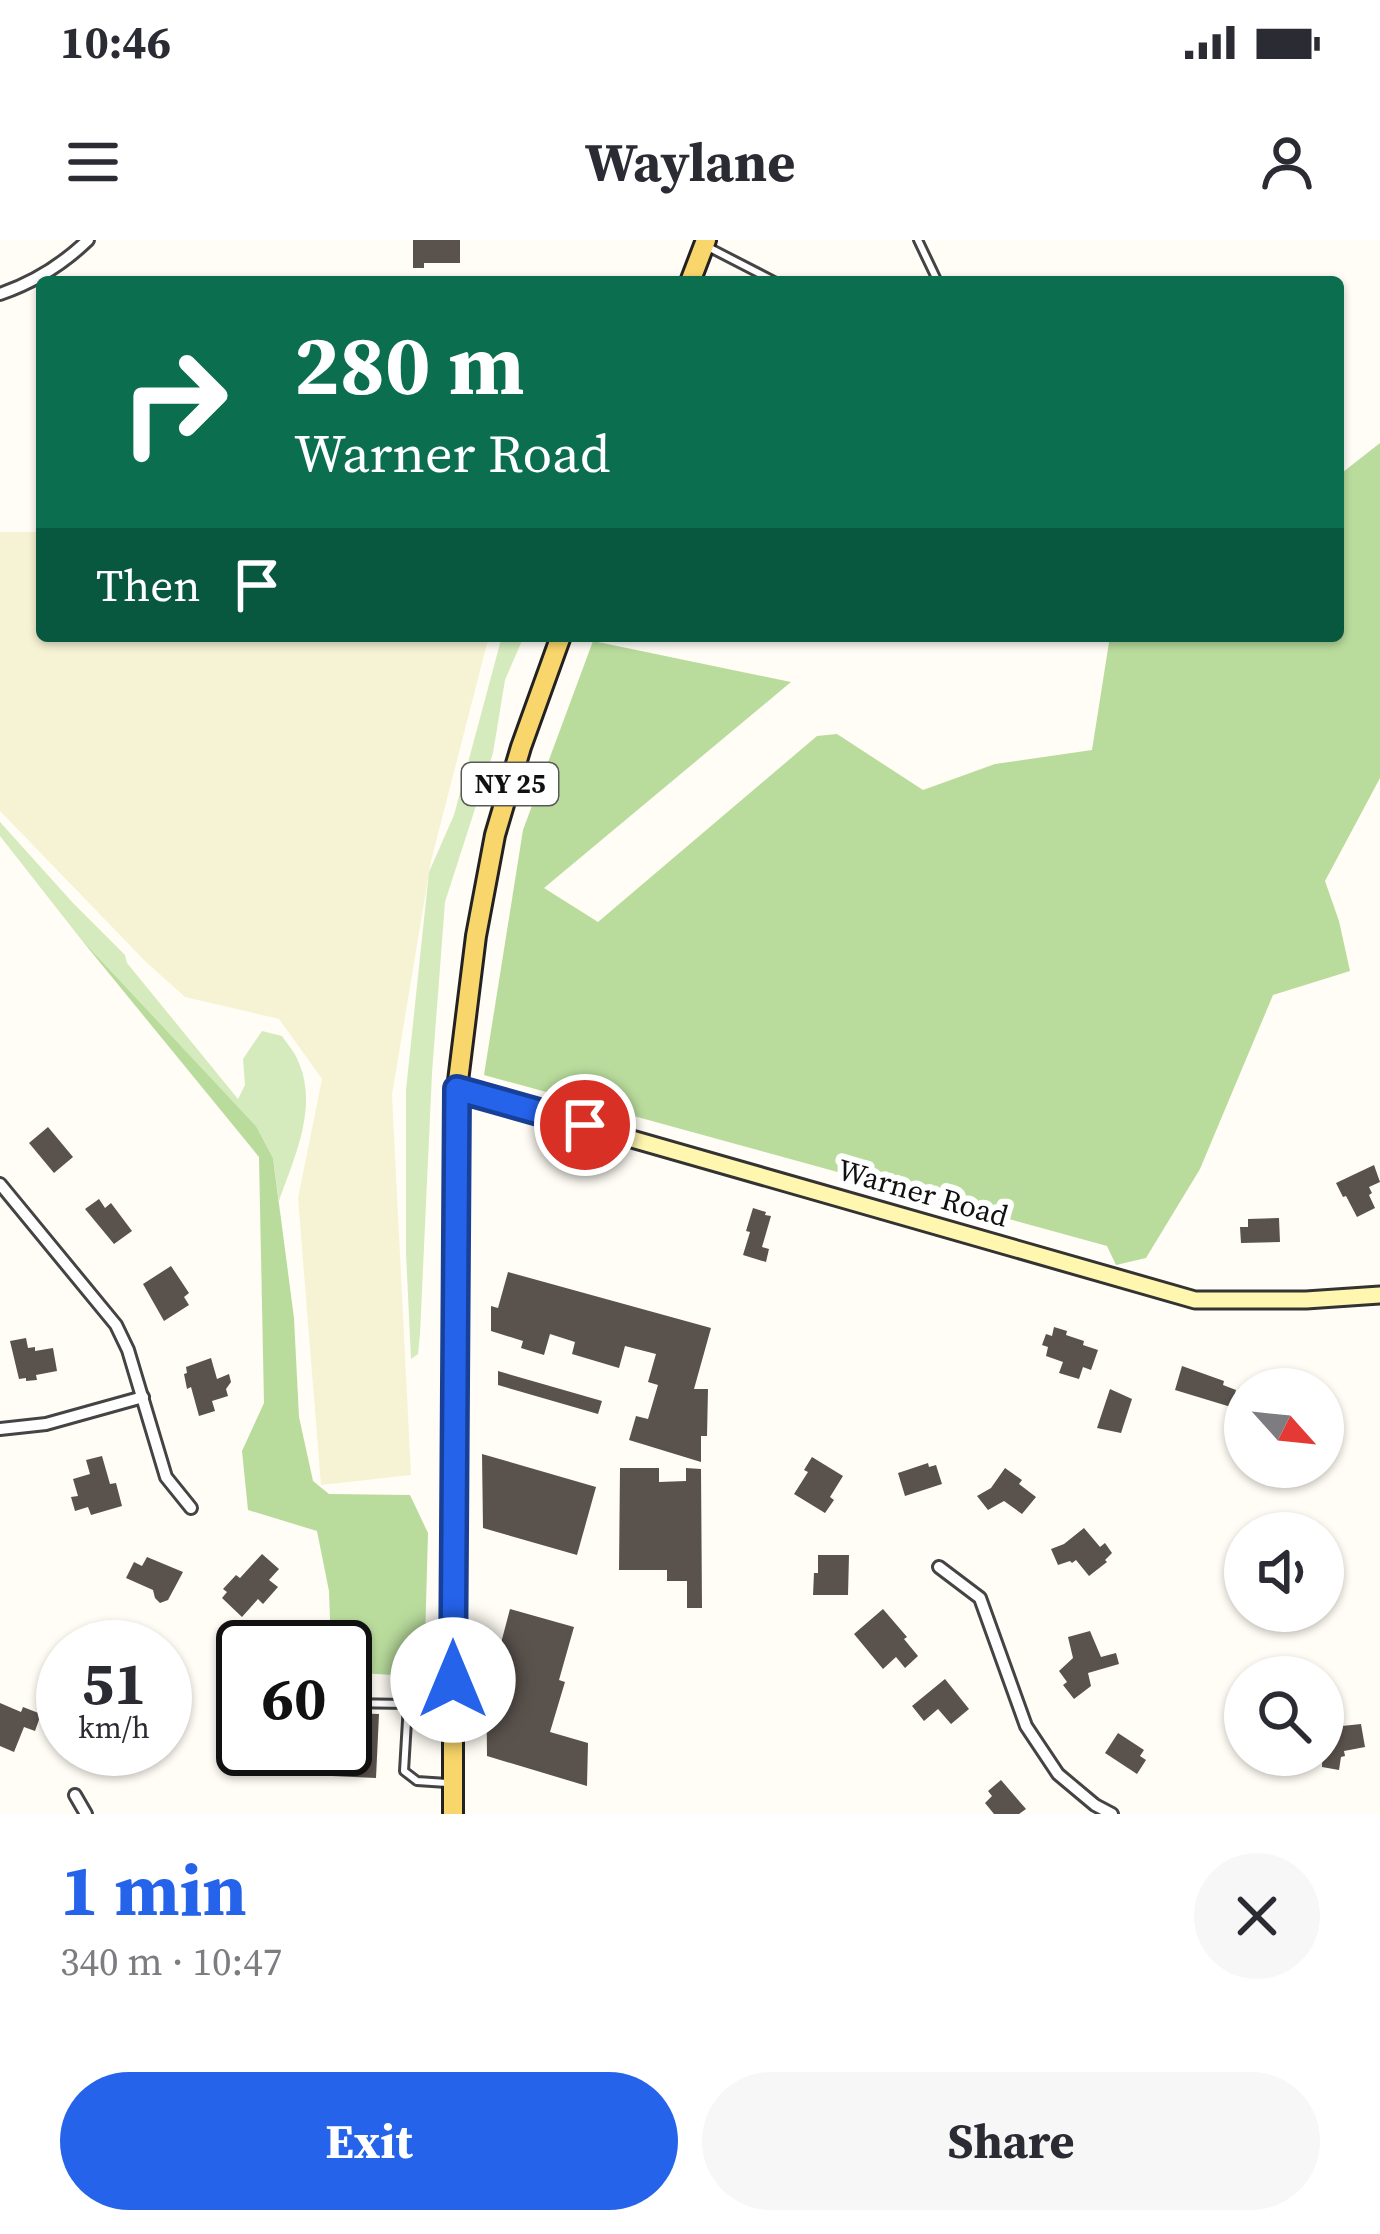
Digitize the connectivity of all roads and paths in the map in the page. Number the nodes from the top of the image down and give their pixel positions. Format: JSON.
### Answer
{"nodes":[{"id":1,"x":88,"y":240,"type":"edge"},
{"id":2,"x":918,"y":240,"type":"edge"},
{"id":3,"x":705,"y":243,"type":"edge"},
{"id":4,"x":41,"y":276,"type":"edge"},
{"id":5,"x":692,"y":276,"type":"edge"},
{"id":6,"x":765,"y":276,"type":"edge"},
{"id":7,"x":935,"y":276,"type":"edge"},
{"id":8,"x":36,"y":278,"type":"edge"},
{"id":9,"x":0,"y":293,"type":"edge"},
{"id":10,"x":559,"y":642,"type":"edge"},
{"id":11,"x":457,"y":1089,"type":"junction"},
{"id":12,"x":0,"y":1184,"type":"edge"},
{"id":13,"x":1380,"y":1295,"type":"edge"},
{"id":14,"x":143,"y":1396,"type":"junction"},
{"id":15,"x":0,"y":1430,"type":"edge"},
{"id":16,"x":191,"y":1508,"type":"dead end"},
{"id":17,"x":939,"y":1567,"type":"dead end"},
{"id":18,"x":372,"y":1703,"type":"edge"},
{"id":19,"x":408,"y":1704,"type":"junction"},
{"id":20,"x":453,"y":1705,"type":"junction"},
{"id":21,"x":453,"y":1784,"type":"junction"},
{"id":22,"x":75,"y":1795,"type":"dead end"},
{"id":23,"x":86,"y":1814,"type":"edge"},
{"id":24,"x":453,"y":1814,"type":"edge"},
{"id":25,"x":1112,"y":1814,"type":"edge"}],
"edges":[{"from":1,"to":4,"type":"street"},
{"from":2,"to":7,"type":"lane"},
{"from":3,"to":5,"type":"main road"},
{"from":3,"to":6,"type":"lane"},
{"from":8,"to":9,"type":"street"},
{"from":10,"to":11,"type":"main road","number":"NY 25"},
{"from":11,"to":13,"type":"street","name":"Warner Road"},
{"from":11,"to":20,"type":"main road","number":"NY 25"},
{"from":12,"to":14,"type":"street"},
{"from":14,"to":15,"type":"street"},
{"from":14,"to":16,"type":"street"},
{"from":17,"to":25,"type":"street"},
{"from":18,"to":19,"type":"lane"},
{"from":19,"to":20,"type":"lane"},
{"from":19,"to":21,"type":"lane"},
{"from":20,"to":21,"type":"main road","number":"NY 25"},
{"from":21,"to":24,"type":"main road","number":"NY 25"},
{"from":22,"to":23,"type":"street"}]}
